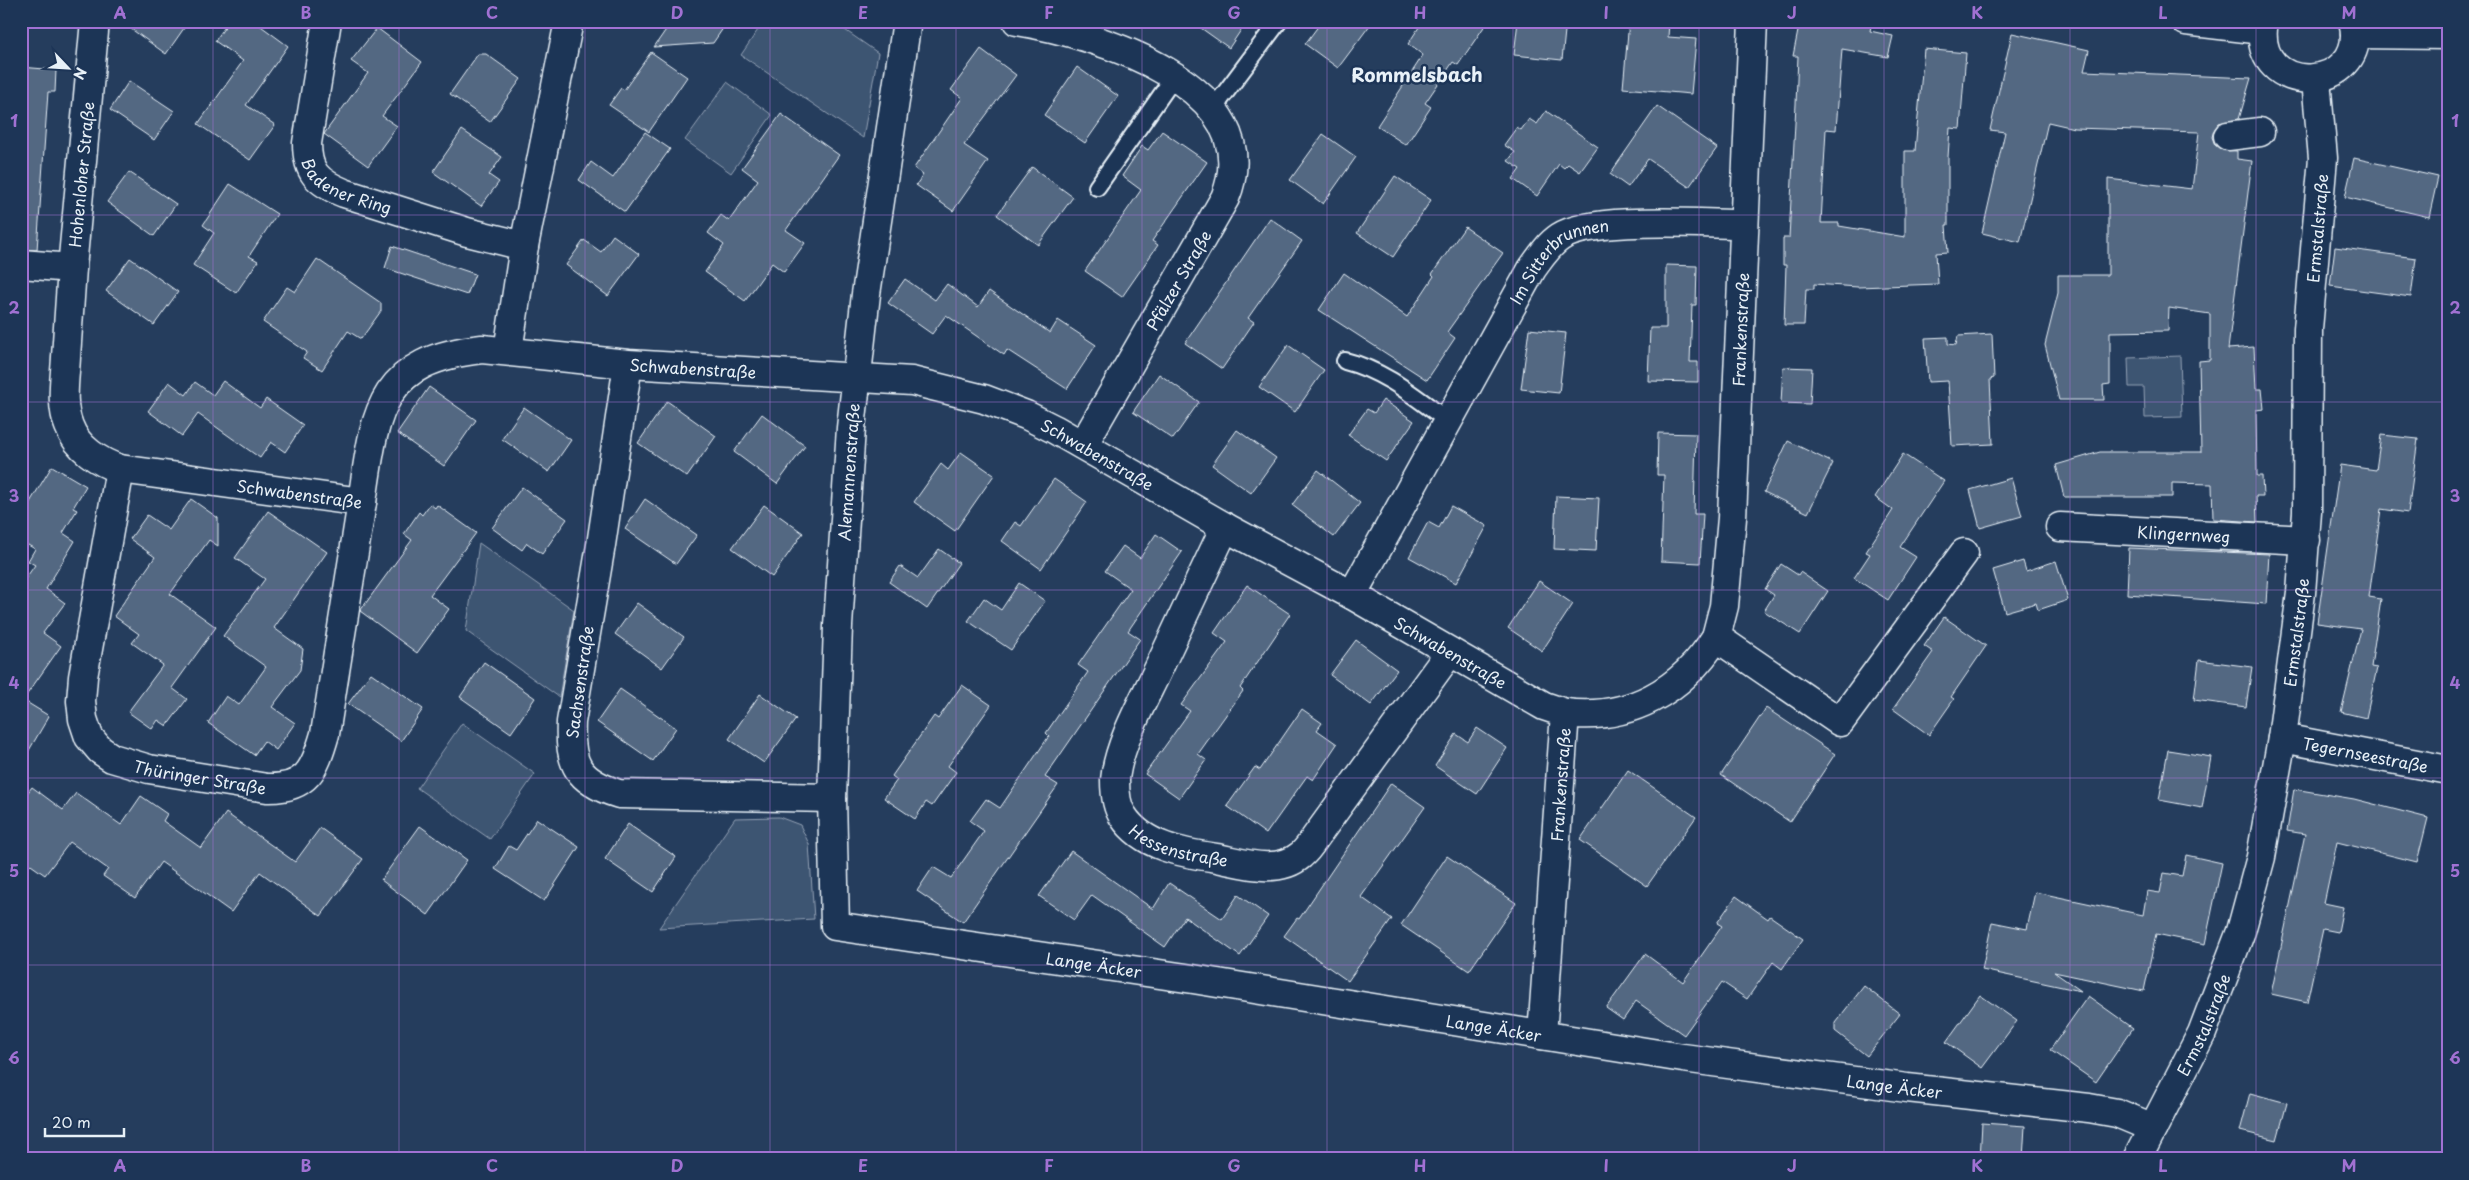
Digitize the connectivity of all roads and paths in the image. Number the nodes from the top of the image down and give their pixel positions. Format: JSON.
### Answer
{"nodes":[{"id":1,"x":95,"y":21,"type":"edge"},
{"id":2,"x":327,"y":21,"type":"edge"},
{"id":3,"x":569,"y":21,"type":"edge"},
{"id":4,"x":908,"y":21,"type":"edge"},
{"id":5,"x":1017,"y":21,"type":"edge"},
{"id":6,"x":1279,"y":21,"type":"edge"},
{"id":7,"x":1753,"y":21,"type":"edge"},
{"id":8,"x":2186,"y":21,"type":"edge"},
{"id":9,"x":2263,"y":25,"type":"edge"},
{"id":10,"x":1077,"y":27,"type":"edge"},
{"id":11,"x":2354,"y":28,"type":"edge"},
{"id":12,"x":2448,"y":35,"type":"edge"},
{"id":13,"x":1174,"y":77,"type":"junction"},
{"id":14,"x":2316,"y":80,"type":"junction"},
{"id":15,"x":1213,"y":109,"type":"junction"},
{"id":16,"x":2260,"y":132,"type":"dead end"},
{"id":17,"x":2228,"y":136,"type":"dead end"},
{"id":18,"x":1097,"y":187,"type":"dead end"},
{"id":19,"x":1744,"y":224,"type":"junction"},
{"id":20,"x":524,"y":246,"type":"junction"},
{"id":21,"x":21,"y":264,"type":"edge"},
{"id":22,"x":72,"y":268,"type":"junction"},
{"id":23,"x":508,"y":351,"type":"junction"},
{"id":24,"x":1345,"y":361,"type":"dead end"},
{"id":25,"x":628,"y":364,"type":"junction"},
{"id":26,"x":856,"y":377,"type":"junction"},
{"id":27,"x":1448,"y":421,"type":"junction"},
{"id":28,"x":1083,"y":445,"type":"junction"},
{"id":29,"x":120,"y":469,"type":"junction"},
{"id":30,"x":362,"y":502,"type":"junction"},
{"id":31,"x":1225,"y":527,"type":"junction"},
{"id":32,"x":2060,"y":527,"type":"dead end"},
{"id":33,"x":2306,"y":540,"type":"junction"},
{"id":34,"x":1964,"y":553,"type":"dead end"},
{"id":35,"x":1352,"y":595,"type":"junction"},
{"id":36,"x":1716,"y":637,"type":"junction"},
{"id":37,"x":1450,"y":652,"type":"junction"},
{"id":38,"x":1565,"y":713,"type":"junction"},
{"id":39,"x":2282,"y":738,"type":"junction"},
{"id":40,"x":2448,"y":770,"type":"edge"},
{"id":41,"x":832,"y":798,"type":"junction"},
{"id":42,"x":834,"y":926,"type":"joint"},
{"id":43,"x":1542,"y":1035,"type":"junction"},
{"id":44,"x":2153,"y":1128,"type":"junction"},
{"id":45,"x":2138,"y":1159,"type":"edge"}],
"edges":[{"from":1,"to":22,"type":"street","name":"Hohenloher Straße"},
{"from":2,"to":20,"type":"street","name":"Badener Ring"},
{"from":3,"to":20,"type":"street"},
{"from":4,"to":26,"type":"street","name":"Alemannenstraße"},
{"from":5,"to":10,"type":"street","name":"Pfälzer Straße"},
{"from":6,"to":15,"type":"lane"},
{"from":7,"to":19,"type":"street","name":"Frankenstraße"},
{"from":8,"to":9,"type":"street"},
{"from":9,"to":14,"type":"street"},
{"from":10,"to":13,"type":"street","name":"Pfälzer Straße"},
{"from":11,"to":12,"type":"street"},
{"from":11,"to":14,"type":"street"},
{"from":13,"to":15,"type":"street","name":"Pfälzer Straße"},
{"from":13,"to":18,"type":"lane"},
{"from":14,"to":33,"type":"street","name":"Ermstalstraße"},
{"from":15,"to":28,"type":"street","name":"Pfälzer Straße"},
{"from":16,"to":17,"type":"street"},
{"from":19,"to":27,"type":"street","name":"Im Sitterbrunnen"},
{"from":19,"to":36,"type":"street","name":"Frankenstraße"},
{"from":20,"to":23,"type":"street"},
{"from":21,"to":22,"type":"street"},
{"from":22,"to":29,"type":"street","name":"Schwabenstraße"},
{"from":23,"to":25,"type":"street","name":"Schwabenstraße"},
{"from":23,"to":30,"type":"street","name":"Schwabenstraße"},
{"from":24,"to":27,"type":"lane"},
{"from":25,"to":26,"type":"street","name":"Schwabenstraße"},
{"from":25,"to":41,"type":"street","name":"Sachsenstraße"},
{"from":26,"to":28,"type":"street","name":"Schwabenstraße"},
{"from":26,"to":41,"type":"street","name":"Alemannenstraße"},
{"from":27,"to":35,"type":"street","name":"Im Sitterbrunnen"},
{"from":28,"to":31,"type":"street","name":"Schwabenstraße"},
{"from":29,"to":30,"type":"street","name":"Schwabenstraße"},
{"from":29,"to":30,"type":"street","name":"Thüringer Straße"},
{"from":31,"to":35,"type":"street","name":"Schwabenstraße"},
{"from":31,"to":37,"type":"street","name":"Hessenstraße"},
{"from":32,"to":33,"type":"street","name":"Klingernweg"},
{"from":33,"to":39,"type":"street","name":"Ermstalstraße"},
{"from":34,"to":36,"type":"street"},
{"from":35,"to":37,"type":"street","name":"Schwabenstraße"},
{"from":36,"to":38,"type":"street","name":"Frankenstraße"},
{"from":37,"to":38,"type":"street","name":"Schwabenstraße"},
{"from":38,"to":43,"type":"street","name":"Frankenstraße"},
{"from":39,"to":40,"type":"street","name":"Tegernseestraße"},
{"from":39,"to":44,"type":"street","name":"Ermstalstraße"},
{"from":41,"to":42,"type":"street","name":"Alemannenstraße"},
{"from":42,"to":43,"type":"street","name":"Lange Äcker"},
{"from":43,"to":44,"type":"street","name":"Lange Äcker"},
{"from":44,"to":45,"type":"street","name":"Ermstalstraße"}]}
